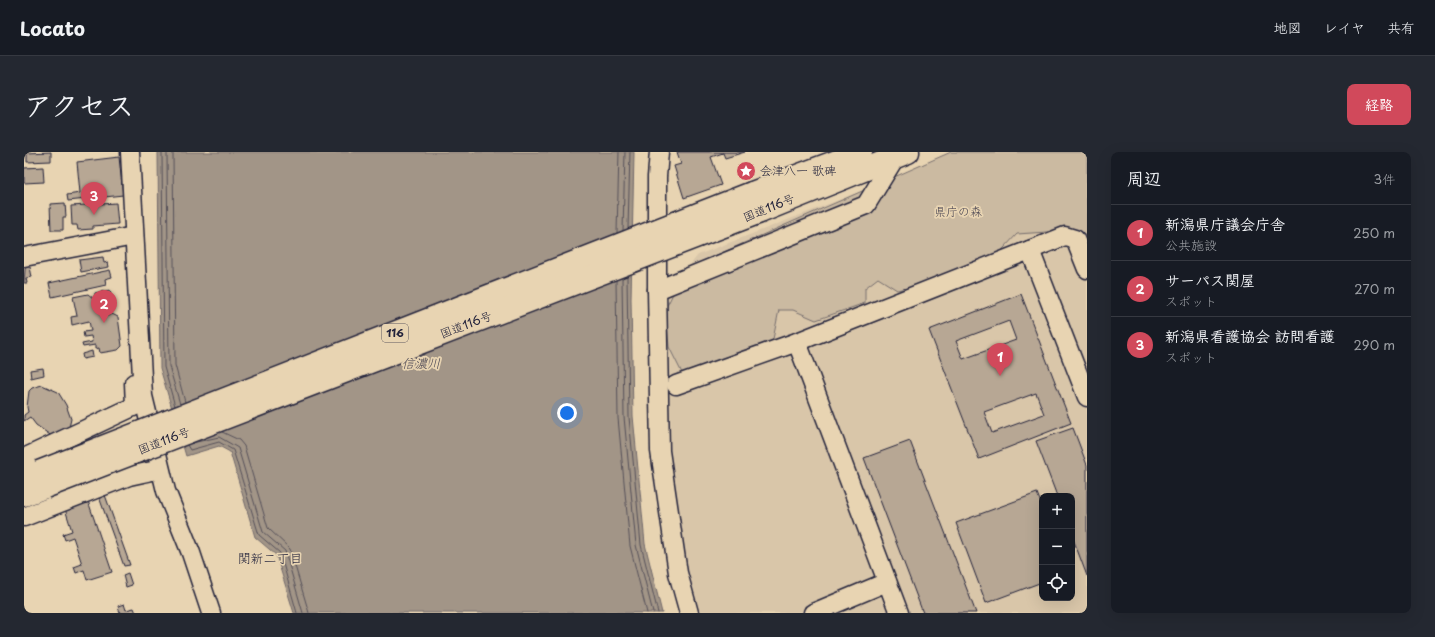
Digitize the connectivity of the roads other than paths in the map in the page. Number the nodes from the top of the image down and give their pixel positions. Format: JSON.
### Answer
{"nodes":[{"id":1,"x":130,"y":152,"type":"edge"},
{"id":2,"x":659,"y":152,"type":"edge"},
{"id":3,"x":861,"y":152,"type":"edge"},
{"id":4,"x":902,"y":154,"type":"edge"},
{"id":5,"x":756,"y":203,"type":"junction"},
{"id":6,"x":130,"y":237,"type":"junction"},
{"id":7,"x":1030,"y":250,"type":"junction"},
{"id":8,"x":24,"y":257,"type":"edge"},
{"id":9,"x":1087,"y":269,"type":"edge"},
{"id":10,"x":658,"y":290,"type":"junction"},
{"id":11,"x":797,"y":342,"type":"junction"},
{"id":12,"x":676,"y":385,"type":"dead end"},
{"id":13,"x":1087,"y":397,"type":"edge"},
{"id":14,"x":152,"y":471,"type":"dead end"},
{"id":15,"x":33,"y":473,"type":"edge"},
{"id":16,"x":24,"y":495,"type":"edge"},
{"id":17,"x":24,"y":517,"type":"edge"},
{"id":18,"x":887,"y":582,"type":"junction"},
{"id":19,"x":211,"y":613,"type":"edge"},
{"id":20,"x":689,"y":613,"type":"edge"},
{"id":21,"x":813,"y":613,"type":"edge"},
{"id":22,"x":899,"y":613,"type":"edge"}],
"edges":[{"from":1,"to":6,"type":"street"},
{"from":2,"to":10,"type":"street"},
{"from":3,"to":5,"type":"highway","name":"国道116号","number":"116"},
{"from":4,"to":5,"type":"highway","name":"国道116号","number":"116"},
{"from":4,"to":10,"type":"street"},
{"from":5,"to":15,"type":"highway","name":"国道116号","number":"116","bridge":true},
{"from":6,"to":8,"type":"street"},
{"from":6,"to":15,"type":"street"},
{"from":6,"to":19,"type":"street"},
{"from":7,"to":9,"type":"street"},
{"from":7,"to":11,"type":"street"},
{"from":7,"to":13,"type":"street"},
{"from":10,"to":20,"type":"street"},
{"from":11,"to":12,"type":"street"},
{"from":11,"to":18,"type":"street"},
{"from":14,"to":17,"type":"street"},
{"from":15,"to":16,"type":"highway","name":"国道116号","number":"116"},
{"from":18,"to":21,"type":"street"},
{"from":18,"to":22,"type":"street"}]}
